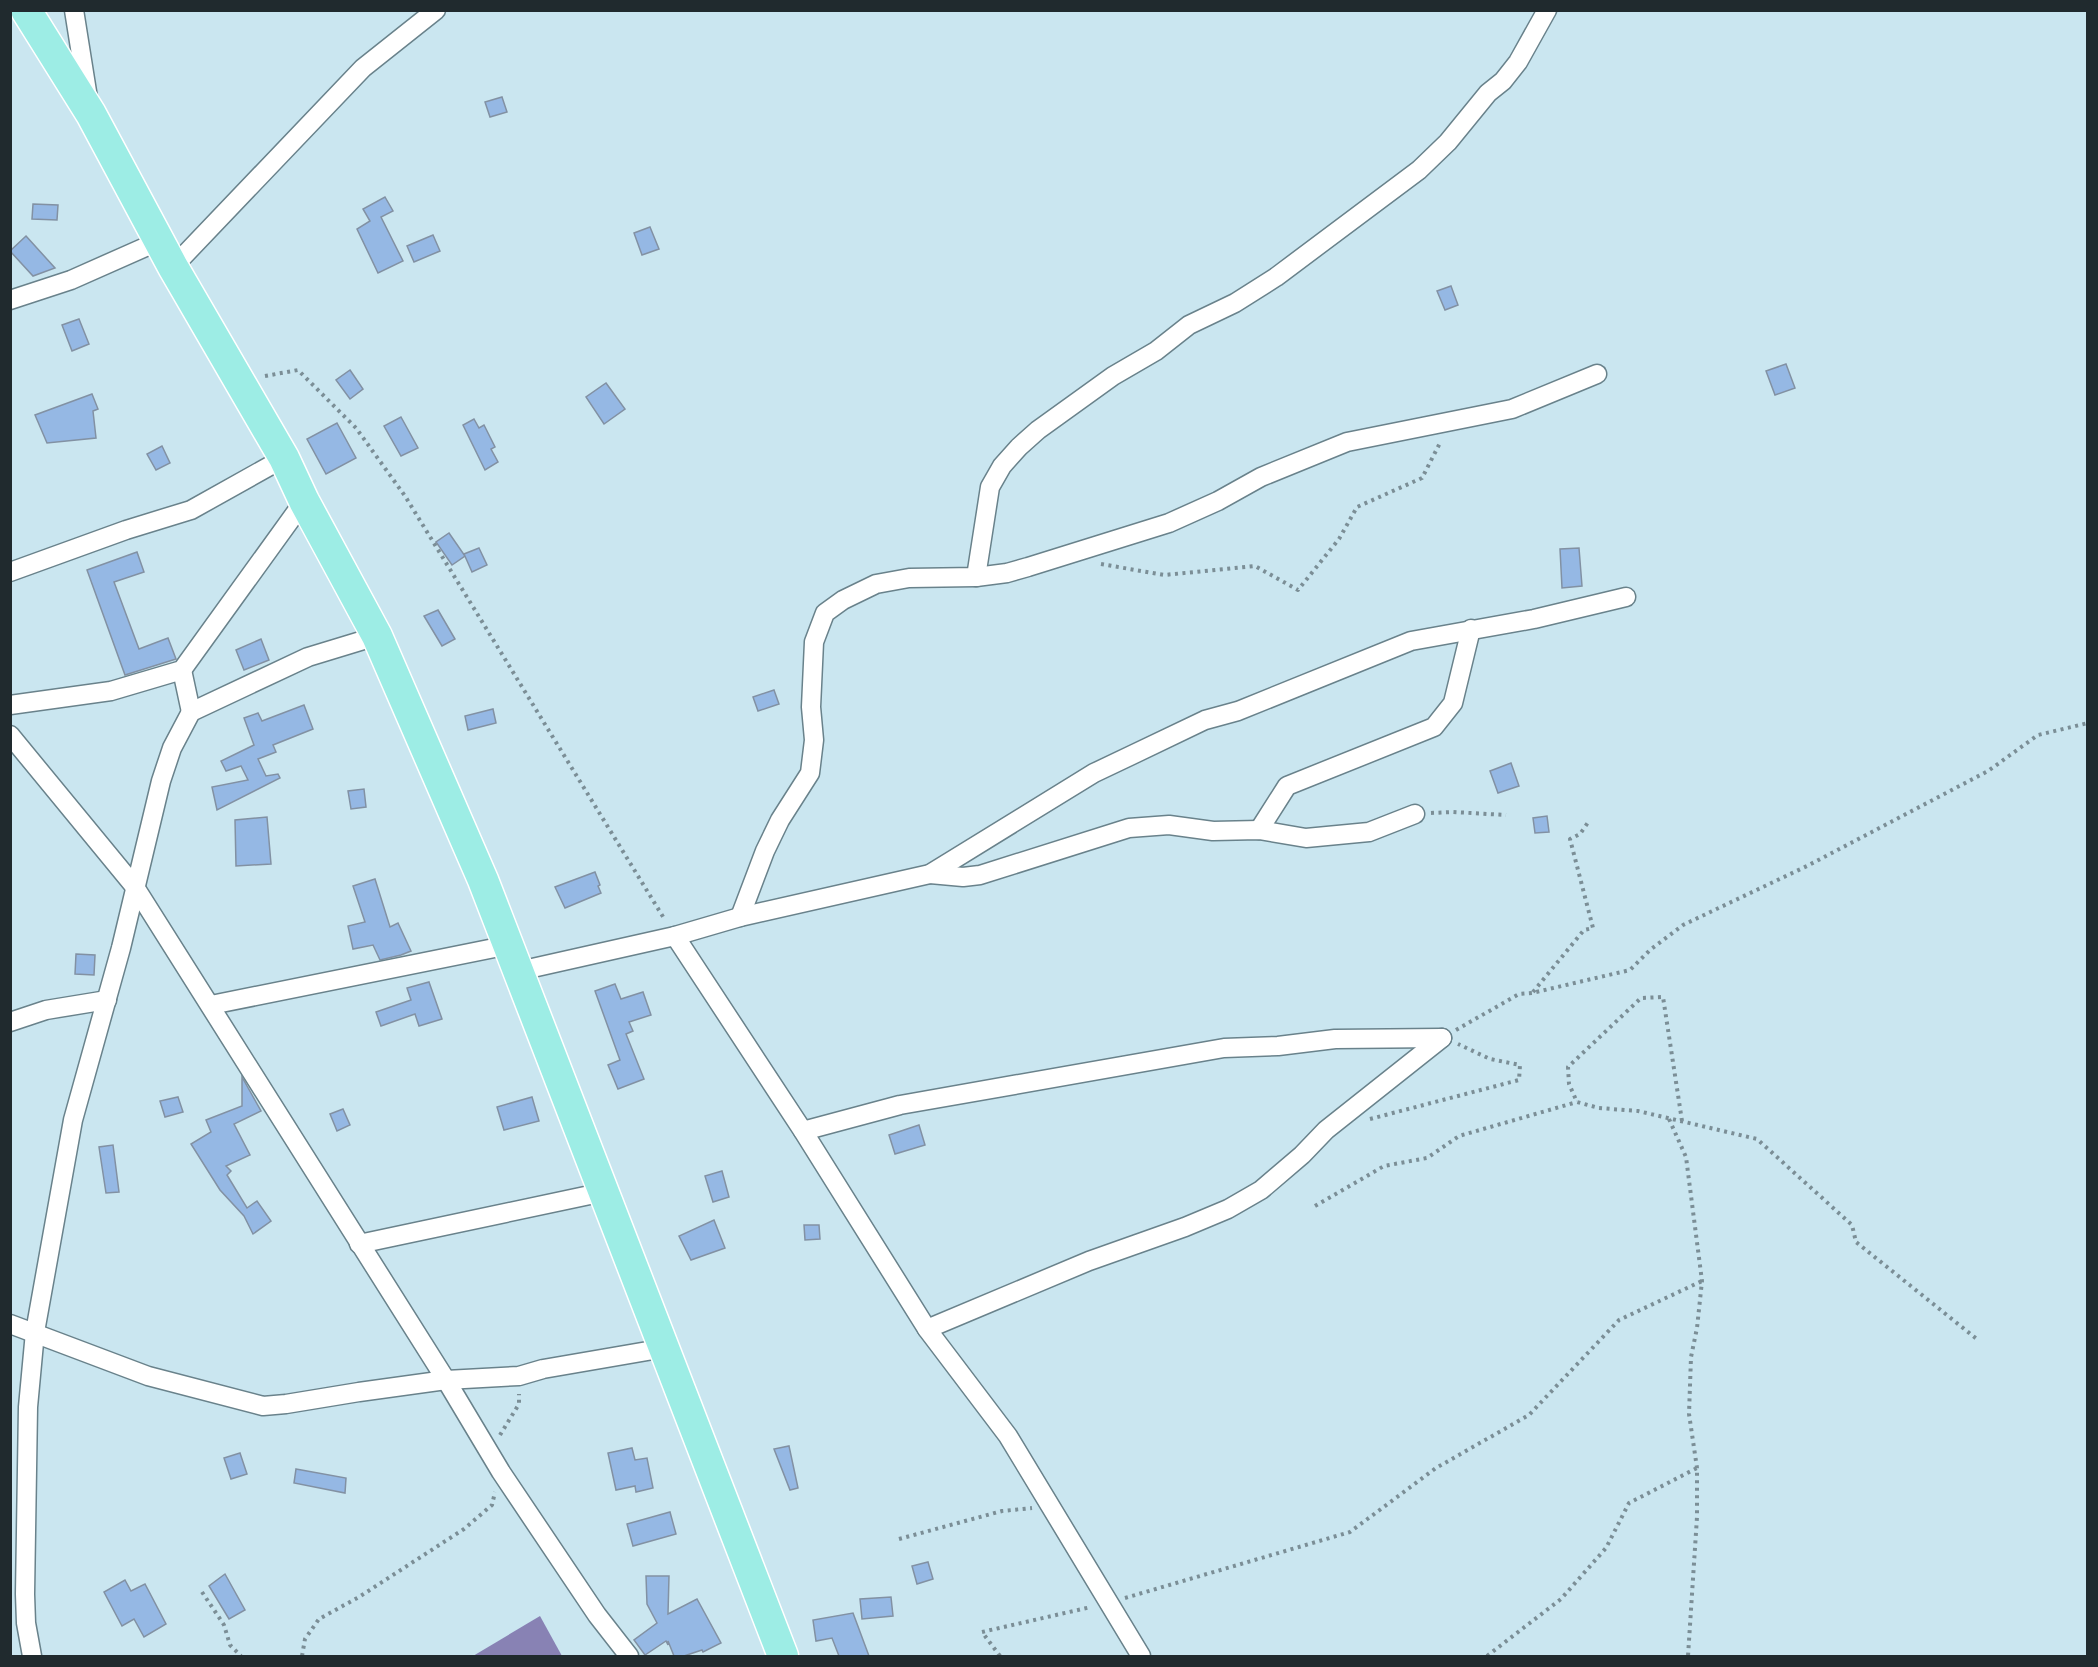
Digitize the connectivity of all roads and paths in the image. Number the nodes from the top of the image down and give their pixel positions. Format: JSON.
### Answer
{"nodes":[{"id":1,"x":26,"y":10,"type":"edge"},
{"id":2,"x":74,"y":10,"type":"edge"},
{"id":3,"x":436,"y":10,"type":"edge"},
{"id":4,"x":1547,"y":10,"type":"edge"},
{"id":5,"x":91,"y":114,"type":"junction"},
{"id":6,"x":159,"y":241,"type":"junction"},
{"id":7,"x":173,"y":267,"type":"junction"},
{"id":8,"x":10,"y":300,"type":"edge"},
{"id":9,"x":1597,"y":374,"type":"dead end"},
{"id":10,"x":239,"y":381,"type":"junction"},
{"id":11,"x":1452,"y":421,"type":"junction"},
{"id":12,"x":284,"y":458,"type":"junction"},
{"id":13,"x":304,"y":501,"type":"junction"},
{"id":14,"x":1094,"y":563,"type":"dead end"},
{"id":15,"x":10,"y":572,"type":"edge"},
{"id":16,"x":976,"y":577,"type":"junction"},
{"id":17,"x":1626,"y":597,"type":"dead end"},
{"id":18,"x":1471,"y":629,"type":"junction"},
{"id":19,"x":377,"y":636,"type":"junction"},
{"id":20,"x":182,"y":670,"type":"junction"},
{"id":21,"x":10,"y":705,"type":"edge"},
{"id":22,"x":191,"y":712,"type":"junction"},
{"id":23,"x":2088,"y":723,"type":"edge"},
{"id":24,"x":10,"y":735,"type":"edge"},
{"id":25,"x":1415,"y":814,"type":"joint"},
{"id":26,"x":1506,"y":815,"type":"dead end"},
{"id":27,"x":1588,"y":821,"type":"dead end"},
{"id":28,"x":1259,"y":830,"type":"junction"},
{"id":29,"x":930,"y":874,"type":"junction"},
{"id":30,"x":135,"y":887,"type":"junction"},
{"id":31,"x":741,"y":917,"type":"junction"},
{"id":32,"x":675,"y":936,"type":"junction"},
{"id":33,"x":514,"y":958,"type":"junction"},
{"id":34,"x":1532,"y":993,"type":"junction"},
{"id":35,"x":107,"y":1000,"type":"junction"},
{"id":36,"x":211,"y":1005,"type":"junction"},
{"id":37,"x":10,"y":1022,"type":"edge"},
{"id":38,"x":1442,"y":1038,"type":"junction"},
{"id":39,"x":1577,"y":1102,"type":"junction"},
{"id":40,"x":1669,"y":1118,"type":"junction"},
{"id":41,"x":1360,"y":1121,"type":"dead end"},
{"id":42,"x":1682,"y":1121,"type":"junction"},
{"id":43,"x":803,"y":1131,"type":"junction"},
{"id":44,"x":604,"y":1192,"type":"junction"},
{"id":45,"x":1315,"y":1206,"type":"dead end"},
{"id":46,"x":359,"y":1244,"type":"junction"},
{"id":47,"x":1702,"y":1281,"type":"junction"},
{"id":48,"x":11,"y":1320,"type":"edge"},
{"id":49,"x":927,"y":1329,"type":"junction"},
{"id":50,"x":35,"y":1332,"type":"junction"},
{"id":51,"x":1978,"y":1340,"type":"dead end"},
{"id":52,"x":665,"y":1348,"type":"junction"},
{"id":53,"x":519,"y":1376,"type":"junction"},
{"id":54,"x":446,"y":1380,"type":"junction"},
{"id":55,"x":28,"y":1407,"type":"junction"},
{"id":56,"x":10,"y":1416,"type":"edge"},
{"id":57,"x":495,"y":1462,"type":"junction"},
{"id":58,"x":1697,"y":1468,"type":"junction"},
{"id":59,"x":1050,"y":1506,"type":"junction"},
{"id":60,"x":898,"y":1539,"type":"dead end"},
{"id":61,"x":202,"y":1592,"type":"dead end"},
{"id":62,"x":1108,"y":1603,"type":"junction"},
{"id":63,"x":32,"y":1656,"type":"edge"},
{"id":64,"x":241,"y":1656,"type":"edge"},
{"id":65,"x":302,"y":1656,"type":"edge"},
{"id":66,"x":629,"y":1656,"type":"edge"},
{"id":67,"x":783,"y":1656,"type":"edge"},
{"id":68,"x":1000,"y":1656,"type":"edge"},
{"id":69,"x":1141,"y":1656,"type":"edge"},
{"id":70,"x":1487,"y":1656,"type":"edge"},
{"id":71,"x":1688,"y":1656,"type":"edge"}],
"edges":[{"from":1,"to":5,"type":"main road"},
{"from":2,"to":5,"type":"street"},
{"from":3,"to":7,"type":"street"},
{"from":4,"to":16,"type":"street"},
{"from":5,"to":6,"type":"main road"},
{"from":6,"to":7,"type":"main road"},
{"from":6,"to":8,"type":"street"},
{"from":7,"to":10,"type":"main road"},
{"from":9,"to":11,"type":"street"},
{"from":10,"to":12,"type":"main road"},
{"from":10,"to":32,"type":"path"},
{"from":11,"to":14,"type":"path"},
{"from":11,"to":16,"type":"street"},
{"from":12,"to":13,"type":"main road"},
{"from":12,"to":15,"type":"street"},
{"from":13,"to":19,"type":"main road"},
{"from":13,"to":20,"type":"street"},
{"from":16,"to":31,"type":"street"},
{"from":17,"to":18,"type":"street"},
{"from":18,"to":28,"type":"street"},
{"from":18,"to":29,"type":"street"},
{"from":19,"to":22,"type":"street"},
{"from":19,"to":33,"type":"main road"},
{"from":20,"to":21,"type":"street"},
{"from":20,"to":22,"type":"street"},
{"from":22,"to":30,"type":"street"},
{"from":23,"to":34,"type":"path"},
{"from":24,"to":30,"type":"street"},
{"from":25,"to":26,"type":"path"},
{"from":25,"to":28,"type":"street"},
{"from":27,"to":34,"type":"path"},
{"from":28,"to":29,"type":"street"},
{"from":29,"to":31,"type":"street"},
{"from":30,"to":35,"type":"street"},
{"from":30,"to":36,"type":"street"},
{"from":31,"to":32,"type":"street"},
{"from":32,"to":33,"type":"street"},
{"from":32,"to":43,"type":"street"},
{"from":33,"to":36,"type":"street"},
{"from":33,"to":44,"type":"main road"},
{"from":34,"to":38,"type":"path"},
{"from":35,"to":37,"type":"street"},
{"from":35,"to":50,"type":"street"},
{"from":36,"to":46,"type":"street"},
{"from":38,"to":41,"type":"path"},
{"from":38,"to":43,"type":"street"},
{"from":38,"to":49,"type":"street"},
{"from":39,"to":40,"type":"path"},
{"from":39,"to":42,"type":"path"},
{"from":39,"to":45,"type":"path"},
{"from":40,"to":42,"type":"path"},
{"from":40,"to":47,"type":"path"},
{"from":42,"to":51,"type":"path"},
{"from":43,"to":49,"type":"street"},
{"from":44,"to":46,"type":"street"},
{"from":44,"to":52,"type":"main road"},
{"from":46,"to":54,"type":"street"},
{"from":47,"to":58,"type":"path"},
{"from":47,"to":62,"type":"path"},
{"from":48,"to":50,"type":"street"},
{"from":49,"to":59,"type":"street"},
{"from":50,"to":54,"type":"street"},
{"from":50,"to":55,"type":"street"},
{"from":52,"to":53,"type":"street"},
{"from":52,"to":67,"type":"main road"},
{"from":53,"to":54,"type":"street"},
{"from":53,"to":57,"type":"path"},
{"from":54,"to":57,"type":"street"},
{"from":55,"to":56,"type":"street"},
{"from":55,"to":63,"type":"street"},
{"from":57,"to":65,"type":"path"},
{"from":57,"to":66,"type":"street"},
{"from":58,"to":70,"type":"path"},
{"from":58,"to":71,"type":"path"},
{"from":59,"to":60,"type":"path"},
{"from":59,"to":62,"type":"street"},
{"from":61,"to":64,"type":"path"},
{"from":62,"to":68,"type":"path"},
{"from":62,"to":69,"type":"street"}]}
